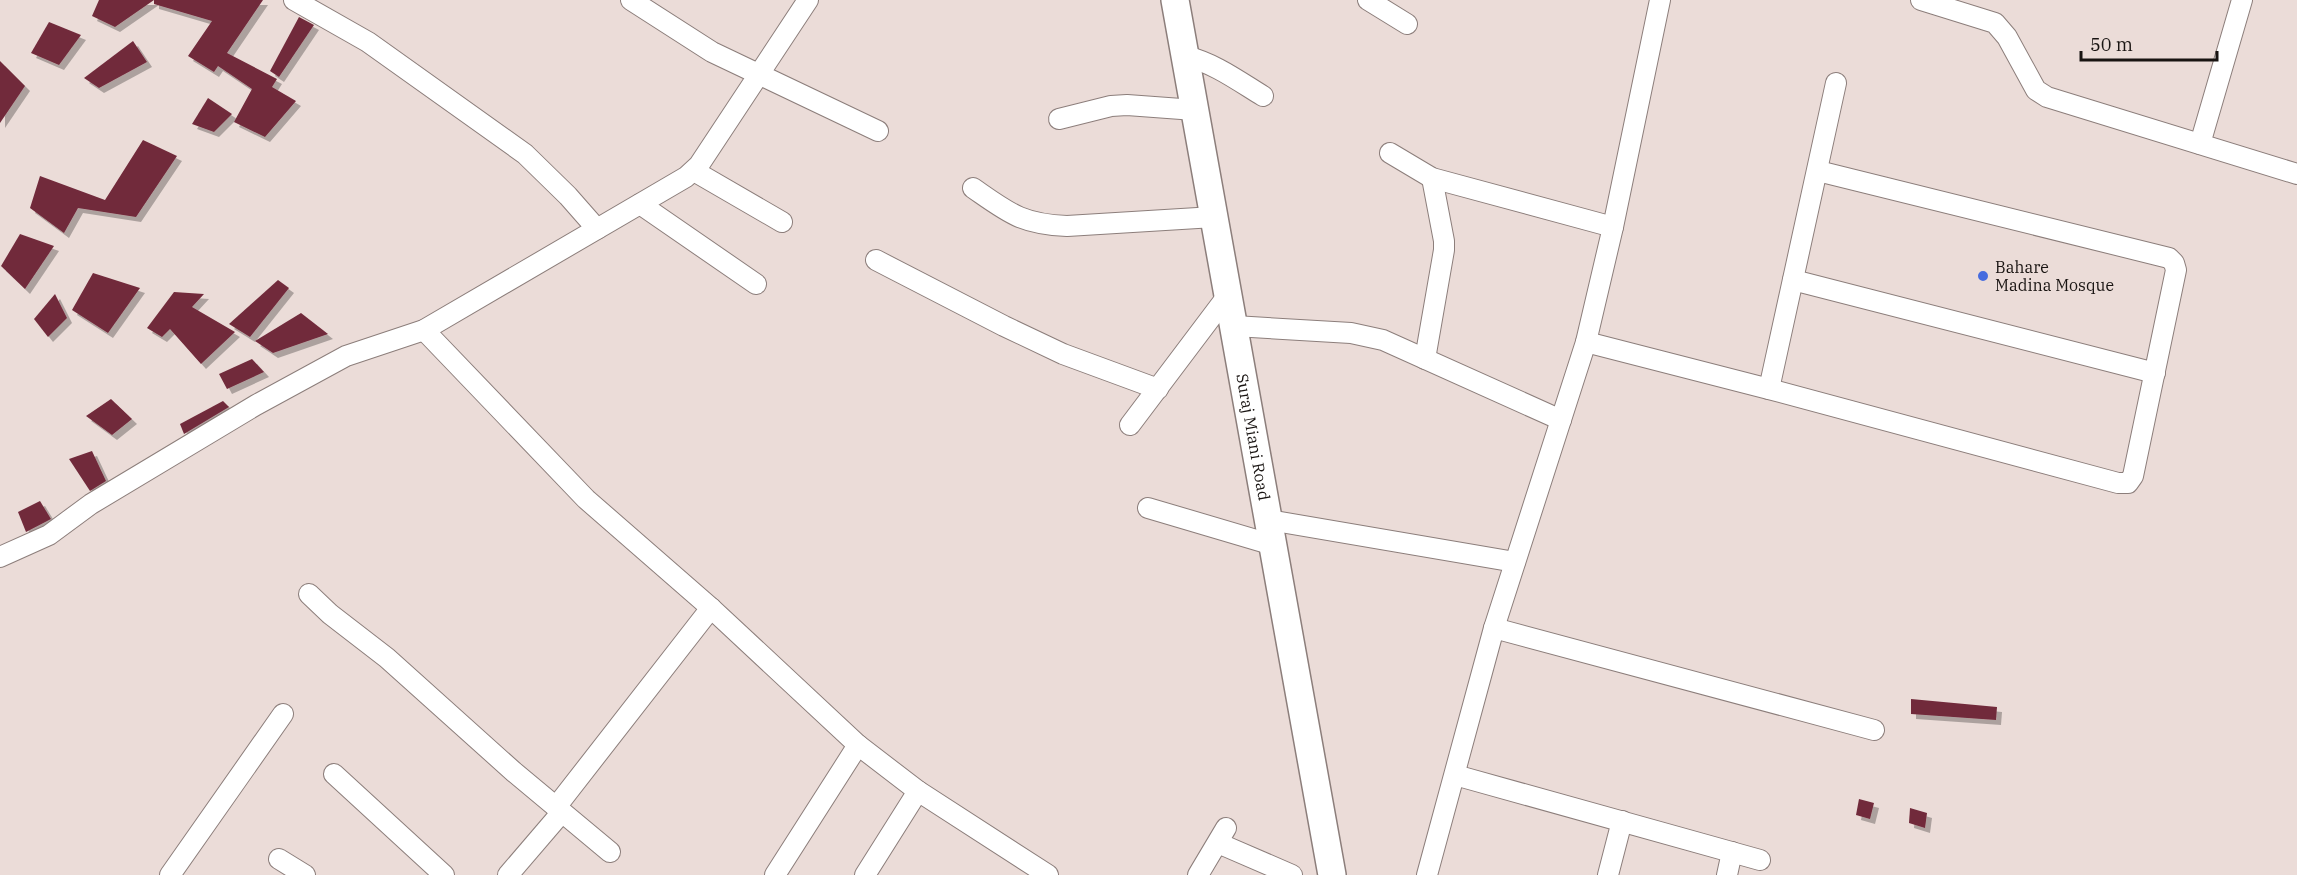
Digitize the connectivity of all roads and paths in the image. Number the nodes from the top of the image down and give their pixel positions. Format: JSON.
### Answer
{"nodes":[{"id":1,"x":294,"y":0,"type":"edge"},
{"id":2,"x":631,"y":0,"type":"edge"},
{"id":3,"x":808,"y":0,"type":"edge"},
{"id":4,"x":1175,"y":0,"type":"edge"},
{"id":5,"x":1368,"y":0,"type":"edge"},
{"id":6,"x":1660,"y":0,"type":"edge"},
{"id":7,"x":1921,"y":0,"type":"edge"},
{"id":8,"x":2242,"y":0,"type":"edge"},
{"id":9,"x":1407,"y":24,"type":"dead end"},
{"id":10,"x":1185,"y":56,"type":"junction"},
{"id":11,"x":759,"y":75,"type":"junction"},
{"id":12,"x":1836,"y":83,"type":"dead end"},
{"id":13,"x":1263,"y":96,"type":"dead end"},
{"id":14,"x":1195,"y":110,"type":"junction"},
{"id":15,"x":1059,"y":119,"type":"dead end"},
{"id":16,"x":878,"y":131,"type":"dead end"},
{"id":17,"x":2200,"y":144,"type":"junction"},
{"id":18,"x":1390,"y":153,"type":"dead end"},
{"id":19,"x":694,"y":171,"type":"junction"},
{"id":20,"x":1818,"y":171,"type":"junction"},
{"id":21,"x":2297,"y":174,"type":"edge"},
{"id":22,"x":1432,"y":178,"type":"junction"},
{"id":23,"x":973,"y":189,"type":"dead end"},
{"id":24,"x":640,"y":204,"type":"junction"},
{"id":25,"x":1214,"y":217,"type":"junction"},
{"id":26,"x":782,"y":222,"type":"dead end"},
{"id":27,"x":1613,"y":227,"type":"junction"},
{"id":28,"x":597,"y":229,"type":"junction"},
{"id":29,"x":876,"y":260,"type":"dead end"},
{"id":30,"x":1793,"y":280,"type":"junction"},
{"id":31,"x":756,"y":284,"type":"dead end"},
{"id":32,"x":1228,"y":295,"type":"junction"},
{"id":33,"x":1234,"y":326,"type":"junction"},
{"id":34,"x":424,"y":330,"type":"junction"},
{"id":35,"x":1586,"y":342,"type":"junction"},
{"id":36,"x":1425,"y":359,"type":"junction"},
{"id":37,"x":2155,"y":373,"type":"junction"},
{"id":38,"x":1158,"y":389,"type":"junction"},
{"id":39,"x":1769,"y":389,"type":"junction"},
{"id":40,"x":1561,"y":420,"type":"junction"},
{"id":41,"x":1130,"y":425,"type":"dead end"},
{"id":42,"x":1148,"y":508,"type":"dead end"},
{"id":43,"x":1271,"y":533,"type":"junction"},
{"id":44,"x":0,"y":557,"type":"edge"},
{"id":45,"x":1515,"y":562,"type":"junction"},
{"id":46,"x":309,"y":594,"type":"dead end"},
{"id":47,"x":711,"y":608,"type":"junction"},
{"id":48,"x":1494,"y":628,"type":"junction"},
{"id":49,"x":283,"y":714,"type":"dead end"},
{"id":50,"x":1874,"y":730,"type":"dead end"},
{"id":51,"x":858,"y":745,"type":"junction"},
{"id":52,"x":334,"y":774,"type":"dead end"},
{"id":53,"x":1455,"y":776,"type":"junction"},
{"id":54,"x":918,"y":791,"type":"junction"},
{"id":55,"x":559,"y":809,"type":"junction"},
{"id":56,"x":1622,"y":821,"type":"junction"},
{"id":57,"x":610,"y":852,"type":"dead end"},
{"id":58,"x":1732,"y":852,"type":"junction"},
{"id":59,"x":279,"y":859,"type":"dead end"},
{"id":60,"x":1760,"y":860,"type":"dead end"},
{"id":61,"x":170,"y":875,"type":"edge"},
{"id":62,"x":305,"y":875,"type":"edge"},
{"id":63,"x":444,"y":875,"type":"edge"},
{"id":64,"x":508,"y":875,"type":"edge"},
{"id":65,"x":775,"y":875,"type":"edge"},
{"id":66,"x":865,"y":875,"type":"edge"},
{"id":67,"x":1048,"y":875,"type":"edge"},
{"id":68,"x":1198,"y":875,"type":"edge"},
{"id":69,"x":1292,"y":875,"type":"edge"},
{"id":70,"x":1332,"y":875,"type":"edge"},
{"id":71,"x":1427,"y":875,"type":"edge"},
{"id":72,"x":1608,"y":875,"type":"edge"},
{"id":73,"x":1726,"y":875,"type":"edge"}],
"edges":[{"from":1,"to":28,"type":"street"},
{"from":2,"to":11,"type":"street"},
{"from":3,"to":11,"type":"street"},
{"from":4,"to":10,"type":"street","name":"Suraj Miani Road"},
{"from":5,"to":9,"type":"street"},
{"from":6,"to":27,"type":"street"},
{"from":7,"to":17,"type":"street"},
{"from":8,"to":17,"type":"street"},
{"from":10,"to":13,"type":"street"},
{"from":10,"to":14,"type":"street","name":"Suraj Miani Road"},
{"from":11,"to":16,"type":"street"},
{"from":11,"to":19,"type":"street"},
{"from":12,"to":20,"type":"street"},
{"from":14,"to":15,"type":"street"},
{"from":14,"to":25,"type":"street","name":"Suraj Miani Road"},
{"from":17,"to":21,"type":"street"},
{"from":18,"to":22,"type":"street"},
{"from":19,"to":24,"type":"street"},
{"from":19,"to":26,"type":"street"},
{"from":20,"to":30,"type":"street"},
{"from":20,"to":37,"type":"street"},
{"from":22,"to":27,"type":"street"},
{"from":22,"to":36,"type":"street"},
{"from":23,"to":25,"type":"street"},
{"from":24,"to":28,"type":"street"},
{"from":24,"to":31,"type":"street"},
{"from":25,"to":32,"type":"street","name":"Suraj Miani Road"},
{"from":27,"to":35,"type":"street"},
{"from":28,"to":34,"type":"street"},
{"from":29,"to":38,"type":"street"},
{"from":30,"to":37,"type":"street"},
{"from":30,"to":39,"type":"street"},
{"from":32,"to":33,"type":"street","name":"Suraj Miani Road"},
{"from":32,"to":38,"type":"street"},
{"from":33,"to":36,"type":"street"},
{"from":33,"to":43,"type":"street","name":"Suraj Miani Road"},
{"from":34,"to":44,"type":"street"},
{"from":34,"to":47,"type":"street"},
{"from":35,"to":39,"type":"street"},
{"from":35,"to":40,"type":"street"},
{"from":36,"to":40,"type":"street"},
{"from":37,"to":39,"type":"street"},
{"from":38,"to":41,"type":"street"},
{"from":40,"to":45,"type":"street"},
{"from":42,"to":43,"type":"street"},
{"from":43,"to":45,"type":"street"},
{"from":43,"to":70,"type":"street","name":"Suraj Miani Road"},
{"from":45,"to":48,"type":"street"},
{"from":46,"to":55,"type":"street"},
{"from":47,"to":51,"type":"street"},
{"from":47,"to":55,"type":"street"},
{"from":48,"to":50,"type":"street"},
{"from":48,"to":53,"type":"street"},
{"from":49,"to":61,"type":"street"},
{"from":51,"to":54,"type":"street"},
{"from":51,"to":65,"type":"street"},
{"from":52,"to":63,"type":"street"},
{"from":53,"to":56,"type":"street"},
{"from":53,"to":71,"type":"street"},
{"from":54,"to":66,"type":"street"},
{"from":54,"to":67,"type":"street"},
{"from":55,"to":57,"type":"street"},
{"from":55,"to":64,"type":"street"},
{"from":56,"to":58,"type":"street"},
{"from":56,"to":72,"type":"street"},
{"from":58,"to":60,"type":"street"},
{"from":58,"to":73,"type":"street"},
{"from":59,"to":62,"type":"street"},
{"from":68,"to":69,"type":"street"}]}
